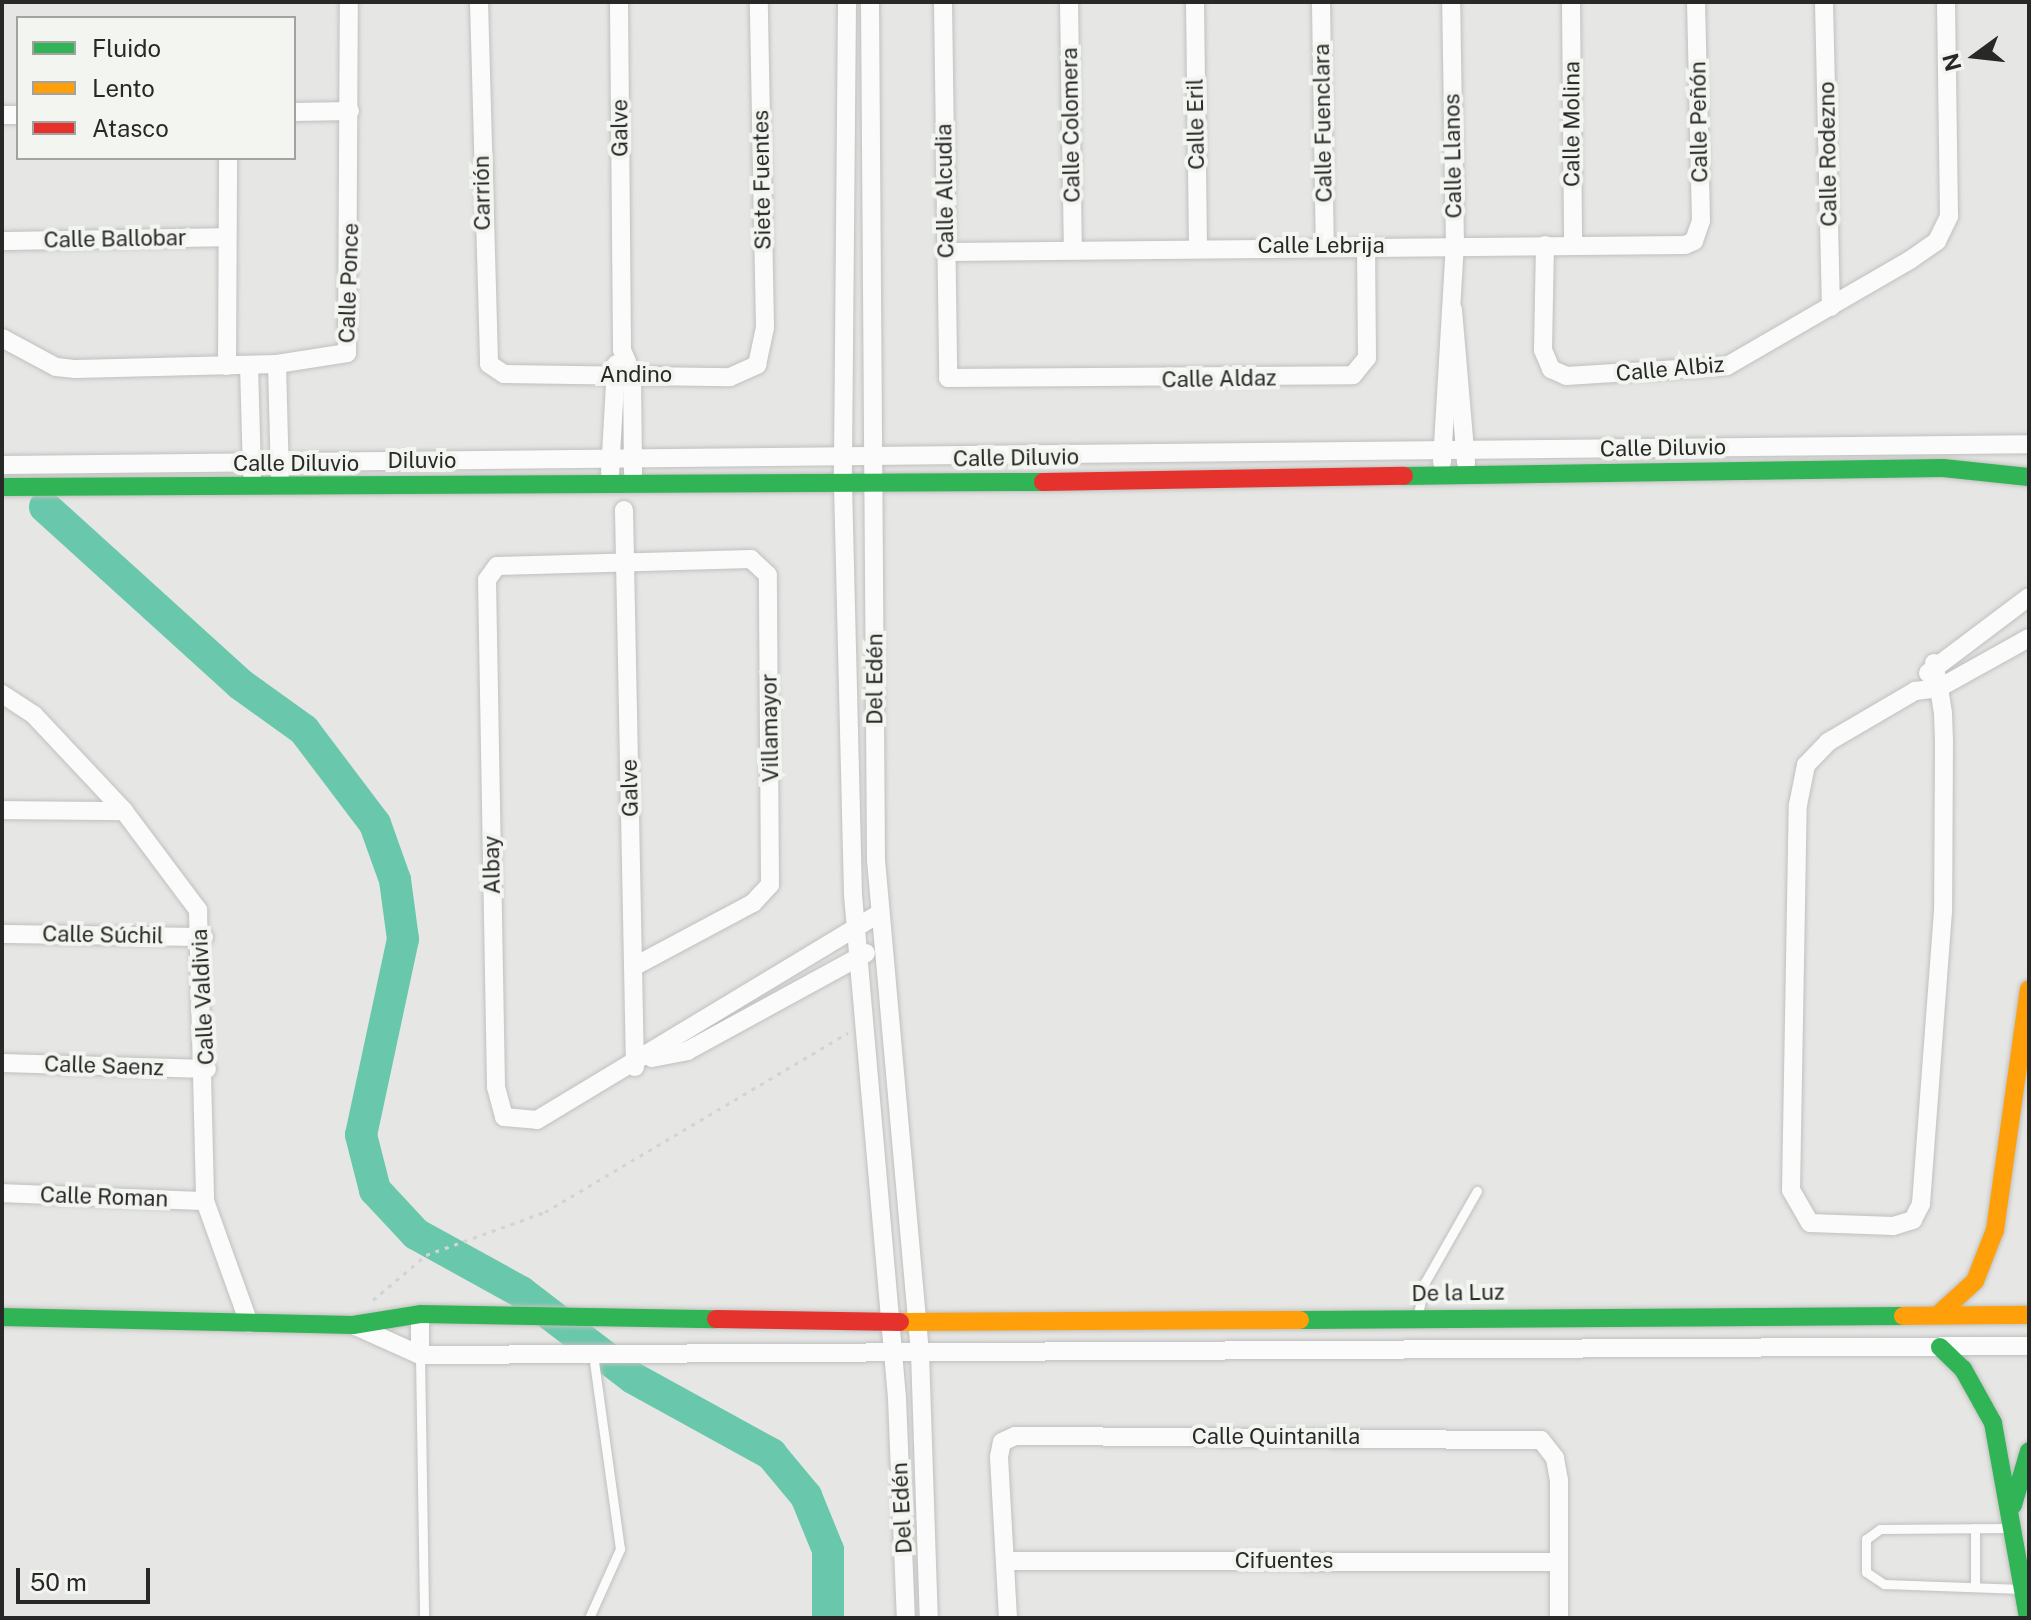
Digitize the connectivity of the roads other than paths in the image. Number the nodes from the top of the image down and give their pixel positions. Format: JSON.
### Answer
{"nodes":[{"id":1,"x":349,"y":2,"type":"edge"},
{"id":2,"x":479,"y":2,"type":"edge"},
{"id":3,"x":619,"y":2,"type":"edge"},
{"id":4,"x":759,"y":2,"type":"edge"},
{"id":5,"x":847,"y":2,"type":"edge"},
{"id":6,"x":870,"y":2,"type":"edge"},
{"id":7,"x":943,"y":2,"type":"edge"},
{"id":8,"x":1069,"y":2,"type":"edge"},
{"id":9,"x":1195,"y":2,"type":"edge"},
{"id":10,"x":1321,"y":2,"type":"edge"},
{"id":11,"x":1451,"y":2,"type":"edge"},
{"id":12,"x":1571,"y":2,"type":"edge"},
{"id":13,"x":1696,"y":2,"type":"edge"},
{"id":14,"x":1824,"y":2,"type":"edge"},
{"id":15,"x":1946,"y":2,"type":"edge"},
{"id":16,"x":350,"y":111,"type":"junction"},
{"id":17,"x":296,"y":112,"type":"edge"},
{"id":18,"x":228,"y":160,"type":"edge"},
{"id":19,"x":227,"y":237,"type":"junction"},
{"id":20,"x":2,"y":241,"type":"edge"},
{"id":21,"x":1694,"y":241,"type":"joint"},
{"id":22,"x":1325,"y":244,"type":"junction"},
{"id":23,"x":1545,"y":245,"type":"junction"},
{"id":24,"x":1573,"y":245,"type":"junction"},
{"id":25,"x":1198,"y":246,"type":"junction"},
{"id":26,"x":1366,"y":246,"type":"junction"},
{"id":27,"x":1455,"y":246,"type":"junction"},
{"id":28,"x":1073,"y":248,"type":"junction"},
{"id":29,"x":947,"y":252,"type":"junction"},
{"id":30,"x":1831,"y":307,"type":"junction"},
{"id":31,"x":1453,"y":310,"type":"junction"},
{"id":32,"x":2,"y":338,"type":"edge"},
{"id":33,"x":622,"y":350,"type":"junction"},
{"id":34,"x":762,"y":358,"type":"joint"},
{"id":35,"x":277,"y":364,"type":"junction"},
{"id":36,"x":249,"y":365,"type":"junction"},
{"id":37,"x":227,"y":366,"type":"junction"},
{"id":38,"x":504,"y":374,"type":"joint"},
{"id":39,"x":632,"y":374,"type":"junction"},
{"id":40,"x":611,"y":375,"type":"junction"},
{"id":41,"x":948,"y":378,"type":"joint"},
{"id":42,"x":2029,"y":444,"type":"edge"},
{"id":43,"x":1443,"y":451,"type":"junction"},
{"id":44,"x":1466,"y":451,"type":"junction"},
{"id":45,"x":876,"y":460,"type":"junction"},
{"id":46,"x":843,"y":461,"type":"junction"},
{"id":47,"x":610,"y":462,"type":"junction"},
{"id":48,"x":633,"y":462,"type":"junction"},
{"id":49,"x":251,"y":464,"type":"junction"},
{"id":50,"x":279,"y":464,"type":"junction"},
{"id":51,"x":2,"y":465,"type":"edge"},
{"id":52,"x":1441,"y":477,"type":"junction"},
{"id":53,"x":1466,"y":477,"type":"junction"},
{"id":54,"x":2029,"y":477,"type":"edge"},
{"id":55,"x":875,"y":483,"type":"junction"},
{"id":56,"x":610,"y":484,"type":"junction"},
{"id":57,"x":633,"y":484,"type":"junction"},
{"id":58,"x":843,"y":485,"type":"junction"},
{"id":59,"x":252,"y":486,"type":"junction"},
{"id":60,"x":280,"y":486,"type":"junction"},
{"id":61,"x":2,"y":487,"type":"edge"},
{"id":62,"x":624,"y":510,"type":"dead end"},
{"id":63,"x":619,"y":562,"type":"junction"},
{"id":64,"x":2029,"y":597,"type":"edge"},
{"id":65,"x":2029,"y":638,"type":"edge"},
{"id":66,"x":1934,"y":663,"type":"junction"},
{"id":67,"x":1939,"y":688,"type":"junction"},
{"id":68,"x":1915,"y":691,"type":"junction"},
{"id":69,"x":2,"y":694,"type":"edge"},
{"id":70,"x":2,"y":810,"type":"edge"},
{"id":71,"x":124,"y":811,"type":"junction"},
{"id":72,"x":879,"y":914,"type":"junction"},
{"id":73,"x":856,"y":928,"type":"junction"},
{"id":74,"x":2,"y":934,"type":"edge"},
{"id":75,"x":204,"y":937,"type":"junction"},
{"id":76,"x":881,"y":944,"type":"junction"},
{"id":77,"x":858,"y":958,"type":"junction"},
{"id":78,"x":635,"y":966,"type":"junction"},
{"id":79,"x":2029,"y":989,"type":"edge"},
{"id":80,"x":643,"y":1062,"type":"junction"},
{"id":81,"x":2,"y":1063,"type":"edge"},
{"id":82,"x":207,"y":1069,"type":"junction"},
{"id":83,"x":1477,"y":1191,"type":"dead end"},
{"id":84,"x":2,"y":1193,"type":"edge"},
{"id":85,"x":205,"y":1201,"type":"junction"},
{"id":86,"x":1940,"y":1313,"type":"junction"},
{"id":87,"x":420,"y":1314,"type":"junction"},
{"id":88,"x":2029,"y":1315,"type":"edge"},
{"id":89,"x":2,"y":1317,"type":"edge"},
{"id":90,"x":1418,"y":1318,"type":"junction"},
{"id":91,"x":887,"y":1322,"type":"junction"},
{"id":92,"x":918,"y":1322,"type":"junction"},
{"id":93,"x":249,"y":1323,"type":"junction"},
{"id":94,"x":353,"y":1325,"type":"junction"},
{"id":95,"x":2029,"y":1346,"type":"edge"},
{"id":96,"x":1940,"y":1347,"type":"junction"},
{"id":97,"x":888,"y":1353,"type":"junction"},
{"id":98,"x":920,"y":1353,"type":"junction"},
{"id":99,"x":593,"y":1354,"type":"junction"},
{"id":100,"x":420,"y":1355,"type":"junction"},
{"id":101,"x":2029,"y":1451,"type":"edge"},
{"id":102,"x":2012,"y":1521,"type":"junction"},
{"id":103,"x":1975,"y":1528,"type":"junction"},
{"id":104,"x":1009,"y":1561,"type":"junction"},
{"id":105,"x":1559,"y":1562,"type":"junction"},
{"id":106,"x":1975,"y":1587,"type":"junction"},
{"id":107,"x":2023,"y":1589,"type":"junction"},
{"id":108,"x":424,"y":1618,"type":"edge"},
{"id":109,"x":589,"y":1618,"type":"edge"},
{"id":110,"x":906,"y":1618,"type":"edge"},
{"id":111,"x":929,"y":1618,"type":"edge"},
{"id":112,"x":1008,"y":1618,"type":"edge"},
{"id":113,"x":1559,"y":1618,"type":"edge"},
{"id":114,"x":2028,"y":1618,"type":"edge"}],
"edges":[{"from":1,"to":16,"type":"street","name":"Calle Ponce"},
{"from":2,"to":38,"type":"street","name":"Carrión"},
{"from":3,"to":33,"type":"street","name":"Galve"},
{"from":4,"to":34,"type":"street","name":"Siete Fuentes"},
{"from":5,"to":46,"type":"street","name":"Del Edén"},
{"from":6,"to":45,"type":"street","name":"Del Edén"},
{"from":7,"to":29,"type":"street","name":"Calle Alcudia"},
{"from":8,"to":28,"type":"street","name":"Calle Colomera"},
{"from":9,"to":25,"type":"street","name":"Calle Eril"},
{"from":10,"to":22,"type":"street","name":"Calle Fuenclara"},
{"from":11,"to":27,"type":"street","name":"Calle Llanos"},
{"from":12,"to":24,"type":"street","name":"Calle Molina"},
{"from":13,"to":21,"type":"street","name":"Calle Peñón"},
{"from":14,"to":30,"type":"street","name":"Calle Rodezno"},
{"from":15,"to":30,"type":"street","name":"Calle Albiz"},
{"from":16,"to":17,"type":"street"},
{"from":16,"to":35,"type":"street","name":"Calle Ponce"},
{"from":18,"to":19,"type":"street"},
{"from":19,"to":20,"type":"street","name":"Calle Ballobar"},
{"from":19,"to":37,"type":"street"},
{"from":21,"to":24,"type":"street","name":"Calle Lebrija"},
{"from":22,"to":25,"type":"street","name":"Calle Lebrija"},
{"from":22,"to":26,"type":"street","name":"Calle Lebrija"},
{"from":23,"to":24,"type":"street","name":"Calle Lebrija"},
{"from":23,"to":27,"type":"street","name":"Calle Lebrija"},
{"from":23,"to":30,"type":"street","name":"Calle Albiz"},
{"from":25,"to":28,"type":"street","name":"Calle Lebrija"},
{"from":26,"to":27,"type":"street","name":"Calle Lebrija"},
{"from":26,"to":41,"type":"street","name":"Calle Aldaz"},
{"from":27,"to":31,"type":"street","name":"Calle Llanos"},
{"from":28,"to":29,"type":"street","name":"Calle Lebrija"},
{"from":29,"to":41,"type":"street","name":"Calle Alcudia"},
{"from":31,"to":43,"type":"street"},
{"from":31,"to":44,"type":"street"},
{"from":32,"to":37,"type":"street","name":"Calle Ponce"},
{"from":33,"to":39,"type":"street"},
{"from":33,"to":40,"type":"street"},
{"from":34,"to":39,"type":"street","name":"Andino"},
{"from":35,"to":36,"type":"street","name":"Calle Ponce"},
{"from":35,"to":50,"type":"street"},
{"from":36,"to":37,"type":"street","name":"Calle Ponce"},
{"from":36,"to":49,"type":"street"},
{"from":38,"to":40,"type":"street","name":"Andino"},
{"from":39,"to":40,"type":"street","name":"Andino"},
{"from":39,"to":48,"type":"street"},
{"from":40,"to":47,"type":"street"},
{"from":42,"to":44,"type":"street","name":"Calle Diluvio"},
{"from":43,"to":44,"type":"street","name":"Calle Diluvio"},
{"from":43,"to":45,"type":"street","name":"Calle Diluvio"},
{"from":43,"to":52,"type":"street"},
{"from":44,"to":53,"type":"street"},
{"from":45,"to":46,"type":"street","name":"Calle Diluvio"},
{"from":45,"to":55,"type":"street","name":"Del Edén"},
{"from":46,"to":48,"type":"street","name":"Calle Diluvio"},
{"from":46,"to":58,"type":"street","name":"Del Edén"},
{"from":47,"to":48,"type":"street","name":"Calle Diluvio"},
{"from":47,"to":50,"type":"street","name":"Calle Diluvio"},
{"from":47,"to":56,"type":"street"},
{"from":48,"to":57,"type":"street"},
{"from":49,"to":50,"type":"street","name":"Calle Diluvio"},
{"from":49,"to":51,"type":"street","name":"Calle Diluvio"},
{"from":49,"to":59,"type":"street"},
{"from":50,"to":60,"type":"street"},
{"from":52,"to":53,"type":"street","name":"Diluvio"},
{"from":52,"to":55,"type":"street","name":"Diluvio"},
{"from":53,"to":54,"type":"street","name":"Diluvio"},
{"from":55,"to":58,"type":"street","name":"Diluvio"},
{"from":55,"to":72,"type":"street","name":"Del Edén"},
{"from":56,"to":57,"type":"street","name":"Diluvio"},
{"from":56,"to":60,"type":"street","name":"Diluvio"},
{"from":57,"to":58,"type":"street","name":"Diluvio"},
{"from":58,"to":73,"type":"street","name":"Del Edén"},
{"from":59,"to":60,"type":"street","name":"Diluvio"},
{"from":59,"to":61,"type":"street","name":"Diluvio"},
{"from":62,"to":63,"type":"street","name":"Galve"},
{"from":63,"to":78,"type":"street","name":"Galve"},
{"from":63,"to":78,"type":"street","name":"Villamayor"},
{"from":63,"to":80,"type":"street","name":"Albay"},
{"from":64,"to":66,"type":"street"},
{"from":65,"to":67,"type":"street"},
{"from":66,"to":67,"type":"street"},
{"from":66,"to":68,"type":"street"},
{"from":67,"to":68,"type":"street"},
{"from":67,"to":68,"type":"street"},
{"from":69,"to":71,"type":"street","name":"Calle Valdivia"},
{"from":70,"to":71,"type":"street"},
{"from":71,"to":75,"type":"street","name":"Calle Valdivia"},
{"from":72,"to":73,"type":"street","name":"Albay"},
{"from":72,"to":76,"type":"street","name":"Del Edén"},
{"from":73,"to":77,"type":"street","name":"Del Edén"},
{"from":73,"to":80,"type":"street","name":"Albay"},
{"from":74,"to":75,"type":"street","name":"Calle Súchil"},
{"from":75,"to":82,"type":"street","name":"Calle Valdivia"},
{"from":76,"to":77,"type":"street","name":"Albay"},
{"from":76,"to":92,"type":"street","name":"Del Edén"},
{"from":77,"to":80,"type":"street","name":"Albay"},
{"from":77,"to":91,"type":"street","name":"Del Edén"},
{"from":78,"to":80,"type":"street","name":"Galve"},
{"from":79,"to":86,"type":"street"},
{"from":81,"to":82,"type":"street","name":"Calle Saenz"},
{"from":82,"to":85,"type":"street","name":"Calle Valdivia"},
{"from":83,"to":90,"type":"lane"},
{"from":84,"to":85,"type":"street","name":"Calle Roman"},
{"from":85,"to":93,"type":"street","name":"Calle Valdivia"},
{"from":86,"to":88,"type":"street","name":"De la Luz"},
{"from":86,"to":90,"type":"street","name":"De la Luz"},
{"from":87,"to":91,"type":"street","name":"De la Luz"},
{"from":87,"to":94,"type":"street","name":"De la Luz"},
{"from":87,"to":100,"type":"street"},
{"from":89,"to":93,"type":"street","name":"De la Luz"},
{"from":90,"to":92,"type":"street","name":"De la Luz"},
{"from":91,"to":92,"type":"street","name":"De la Luz"},
{"from":91,"to":97,"type":"street","name":"Del Edén"},
{"from":92,"to":98,"type":"street","name":"Del Edén"},
{"from":93,"to":94,"type":"street","name":"De la Luz"},
{"from":94,"to":100,"type":"street"},
{"from":95,"to":96,"type":"street"},
{"from":96,"to":98,"type":"street"},
{"from":96,"to":102,"type":"street"},
{"from":97,"to":98,"type":"street"},
{"from":97,"to":99,"type":"street"},
{"from":97,"to":110,"type":"street","name":"Del Edén"},
{"from":98,"to":111,"type":"street","name":"Del Edén"},
{"from":99,"to":100,"type":"street"},
{"from":99,"to":109,"type":"lane"},
{"from":100,"to":108,"type":"lane"},
{"from":101,"to":102,"type":"street"},
{"from":102,"to":103,"type":"lane"},
{"from":102,"to":107,"type":"street"},
{"from":103,"to":106,"type":"lane"},
{"from":103,"to":106,"type":"lane"},
{"from":104,"to":105,"type":"street","name":"Cifuentes"},
{"from":104,"to":105,"type":"street","name":"Calle Quintanilla"},
{"from":104,"to":112,"type":"street"},
{"from":105,"to":113,"type":"street"},
{"from":106,"to":107,"type":"lane"},
{"from":107,"to":114,"type":"street"}]}
